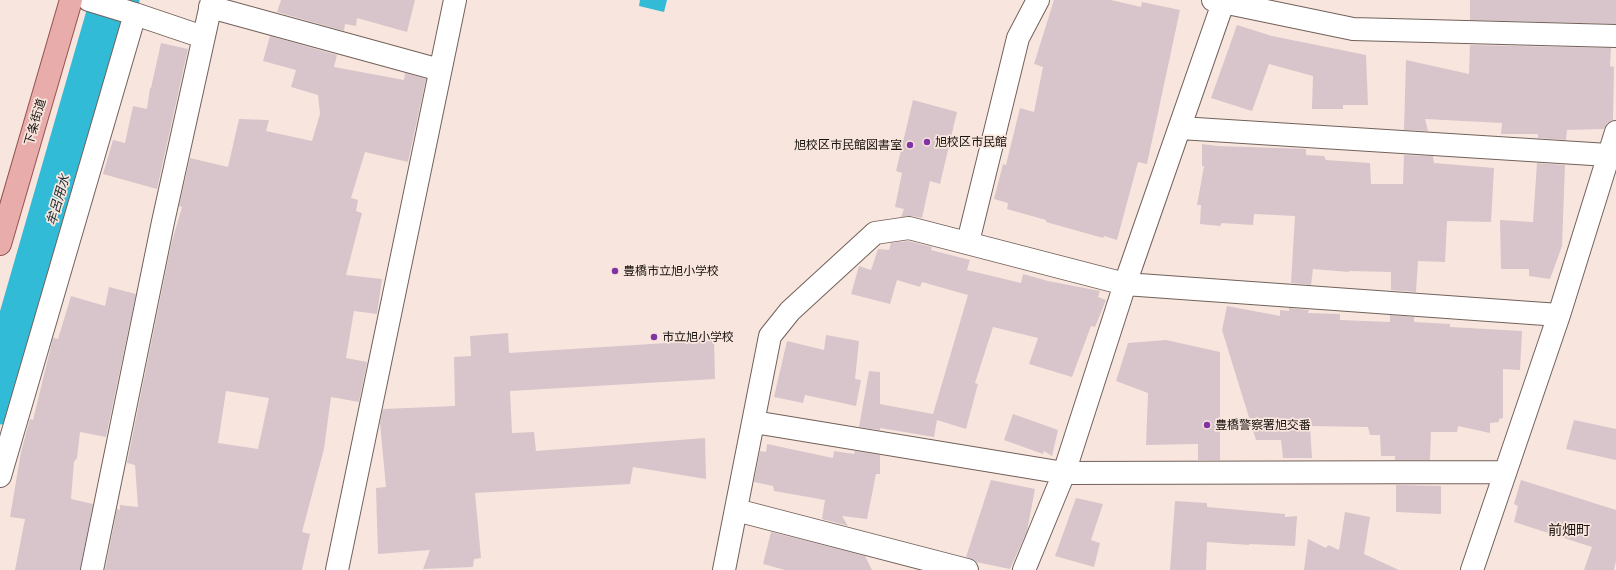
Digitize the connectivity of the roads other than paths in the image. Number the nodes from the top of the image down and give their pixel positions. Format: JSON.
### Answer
{"nodes":[{"id":1,"x":71,"y":0,"type":"edge"},
{"id":2,"x":455,"y":0,"type":"edge"},
{"id":3,"x":1038,"y":0,"type":"edge"},
{"id":4,"x":1220,"y":1,"type":"edge"},
{"id":5,"x":98,"y":3,"type":"edge"},
{"id":6,"x":211,"y":3,"type":"edge"},
{"id":7,"x":135,"y":14,"type":"junction"},
{"id":8,"x":1616,"y":36,"type":"edge"},
{"id":9,"x":203,"y":37,"type":"junction"},
{"id":10,"x":440,"y":70,"type":"junction"},
{"id":11,"x":1180,"y":128,"type":"junction"},
{"id":12,"x":1616,"y":132,"type":"edge"},
{"id":13,"x":1609,"y":166,"type":"edge"},
{"id":14,"x":3,"y":220,"type":"edge"},
{"id":15,"x":968,"y":242,"type":"junction"},
{"id":16,"x":0,"y":244,"type":"edge"},
{"id":17,"x":1125,"y":284,"type":"junction"},
{"id":18,"x":1559,"y":314,"type":"junction"},
{"id":19,"x":754,"y":422,"type":"junction"},
{"id":20,"x":1505,"y":472,"type":"junction"},
{"id":21,"x":1064,"y":473,"type":"junction"},
{"id":22,"x":0,"y":476,"type":"edge"},
{"id":23,"x":736,"y":510,"type":"junction"},
{"id":24,"x":92,"y":570,"type":"edge"},
{"id":25,"x":337,"y":570,"type":"edge"},
{"id":26,"x":724,"y":570,"type":"edge"},
{"id":27,"x":967,"y":570,"type":"edge"},
{"id":28,"x":1024,"y":570,"type":"edge"},
{"id":29,"x":1472,"y":570,"type":"edge"}],
"edges":[{"from":1,"to":14,"type":"main road","name":"下条街道"},
{"from":2,"to":10,"type":"street"},
{"from":3,"to":15,"type":"street"},
{"from":4,"to":8,"type":"street"},
{"from":4,"to":11,"type":"street"},
{"from":5,"to":7,"type":"street"},
{"from":6,"to":9,"type":"street"},
{"from":6,"to":10,"type":"street"},
{"from":7,"to":9,"type":"street"},
{"from":7,"to":22,"type":"street"},
{"from":9,"to":24,"type":"street"},
{"from":10,"to":25,"type":"street"},
{"from":11,"to":13,"type":"street"},
{"from":11,"to":17,"type":"street"},
{"from":12,"to":13,"type":"street"},
{"from":13,"to":18,"type":"street"},
{"from":14,"to":16,"type":"main road","name":"下条街道"},
{"from":15,"to":17,"type":"street"},
{"from":15,"to":19,"type":"street"},
{"from":17,"to":18,"type":"street"},
{"from":17,"to":21,"type":"street"},
{"from":18,"to":20,"type":"street"},
{"from":19,"to":21,"type":"street"},
{"from":19,"to":23,"type":"street"},
{"from":20,"to":21,"type":"street"},
{"from":20,"to":29,"type":"street"},
{"from":21,"to":28,"type":"street"},
{"from":23,"to":26,"type":"street"},
{"from":23,"to":27,"type":"street"}]}
